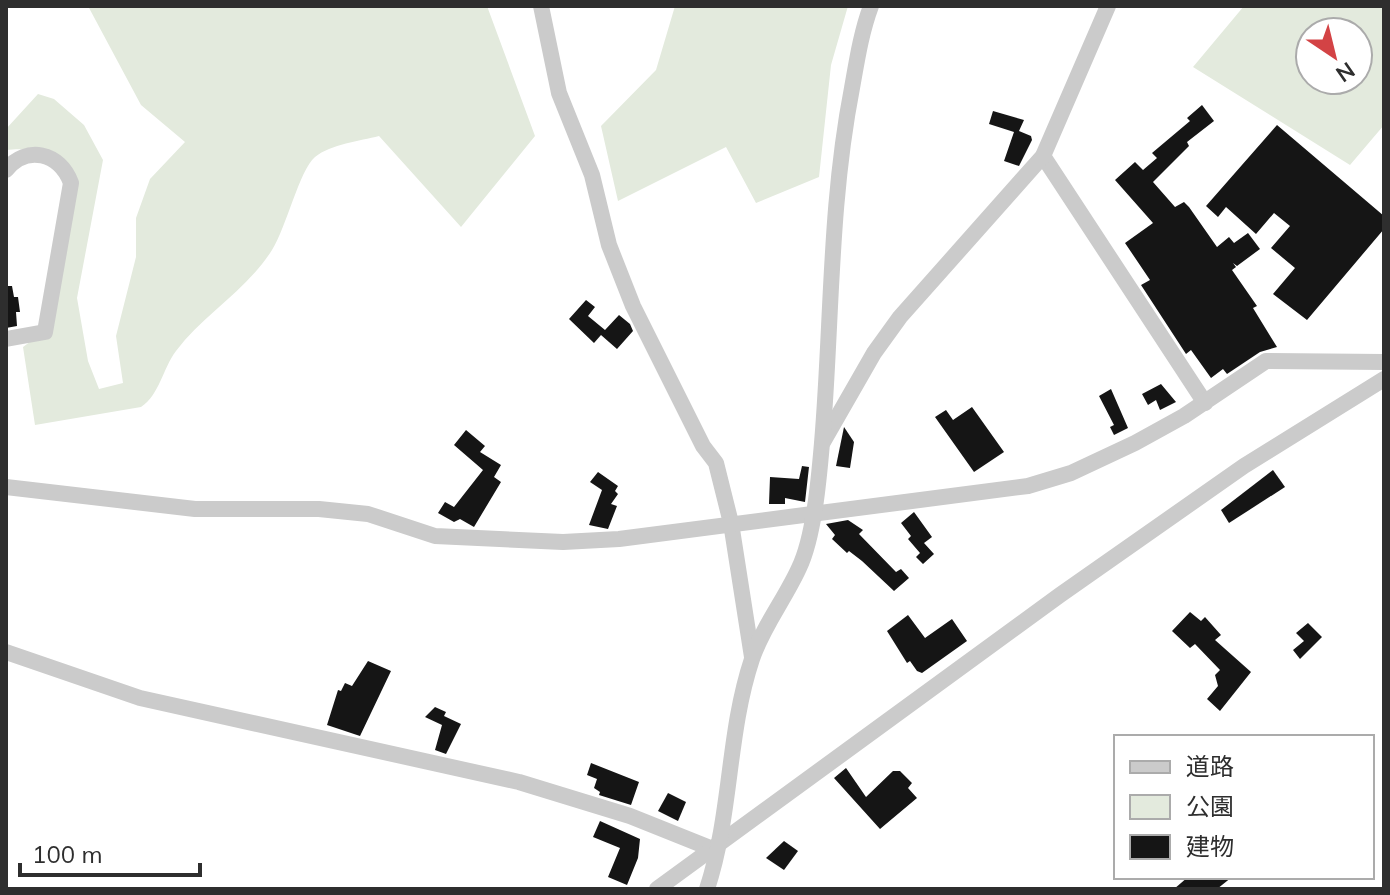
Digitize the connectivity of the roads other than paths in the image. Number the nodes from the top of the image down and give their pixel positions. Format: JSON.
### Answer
{"nodes":[{"id":1,"x":541,"y":6,"type":"edge"},
{"id":2,"x":871,"y":6,"type":"edge"},
{"id":3,"x":1108,"y":6,"type":"edge"},
{"id":4,"x":1043,"y":156,"type":"junction"},
{"id":5,"x":6,"y":170,"type":"edge"},
{"id":6,"x":6,"y":339,"type":"edge"},
{"id":7,"x":1384,"y":362,"type":"edge"},
{"id":8,"x":1384,"y":379,"type":"edge"},
{"id":9,"x":1205,"y":403,"type":"junction"},
{"id":10,"x":822,"y":443,"type":"junction"},
{"id":11,"x":6,"y":487,"type":"edge"},
{"id":12,"x":812,"y":514,"type":"junction"},
{"id":13,"x":731,"y":523,"type":"junction"},
{"id":14,"x":6,"y":652,"type":"edge"},
{"id":15,"x":752,"y":658,"type":"junction"},
{"id":16,"x":715,"y":850,"type":"junction"},
{"id":17,"x":657,"y":889,"type":"edge"},
{"id":18,"x":707,"y":889,"type":"edge"}],
"edges":[{"from":1,"to":13,"type":"street"},
{"from":2,"to":10,"type":"street"},
{"from":3,"to":4,"type":"street"},
{"from":4,"to":9,"type":"street"},
{"from":4,"to":10,"type":"street"},
{"from":5,"to":6,"type":"street"},
{"from":7,"to":9,"type":"street"},
{"from":8,"to":16,"type":"street"},
{"from":9,"to":12,"type":"street"},
{"from":10,"to":12,"type":"street"},
{"from":11,"to":13,"type":"street"},
{"from":12,"to":13,"type":"street"},
{"from":12,"to":15,"type":"street"},
{"from":13,"to":15,"type":"street"},
{"from":14,"to":16,"type":"street"},
{"from":15,"to":16,"type":"street"},
{"from":16,"to":17,"type":"street"},
{"from":16,"to":18,"type":"street"}]}
